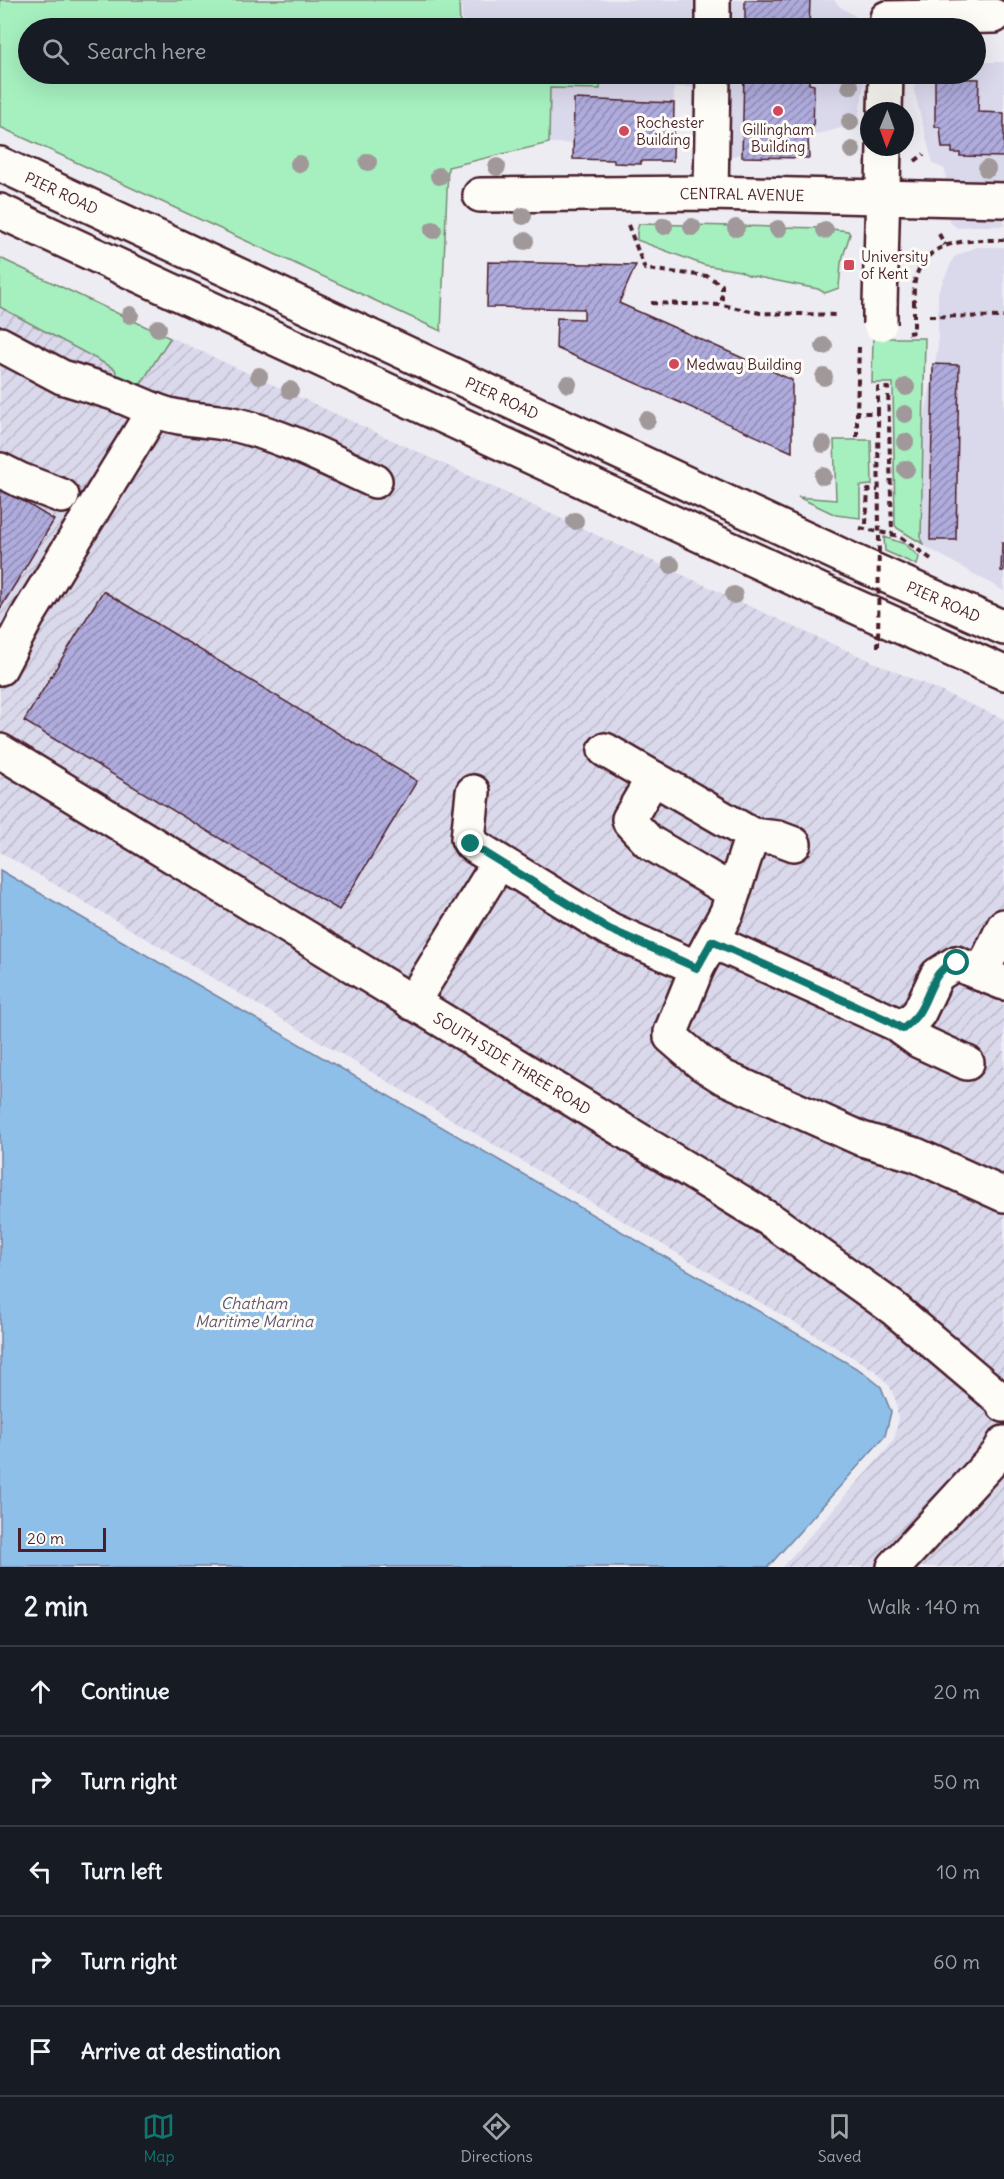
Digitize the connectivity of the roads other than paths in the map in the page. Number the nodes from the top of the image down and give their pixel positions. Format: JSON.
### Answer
{"nodes":[{"id":1,"x":713,"y":0,"type":"edge"},
{"id":2,"x":887,"y":16,"type":"edge"},
{"id":3,"x":994,"y":16,"type":"dead end"},
{"id":4,"x":713,"y":18,"type":"edge"},
{"id":5,"x":713,"y":84,"type":"edge"},
{"id":6,"x":886,"y":84,"type":"edge"},
{"id":7,"x":885,"y":102,"type":"edge"},
{"id":8,"x":885,"y":156,"type":"edge"},
{"id":9,"x":0,"y":164,"type":"edge"},
{"id":10,"x":711,"y":193,"type":"junction"},
{"id":11,"x":480,"y":195,"type":"dead end"},
{"id":12,"x":883,"y":196,"type":"junction"},
{"id":13,"x":1004,"y":200,"type":"edge"},
{"id":14,"x":0,"y":211,"type":"edge"},
{"id":15,"x":873,"y":324,"type":"road end"},
{"id":16,"x":0,"y":344,"type":"edge"},
{"id":17,"x":154,"y":410,"type":"junction"},
{"id":18,"x":0,"y":470,"type":"edge"},
{"id":19,"x":375,"y":481,"type":"dead end"},
{"id":20,"x":62,"y":496,"type":"dead end"},
{"id":21,"x":1004,"y":628,"type":"edge"},
{"id":22,"x":0,"y":668,"type":"edge"},
{"id":23,"x":1004,"y":673,"type":"edge"},
{"id":24,"x":605,"y":750,"type":"dead end"},
{"id":25,"x":0,"y":752,"type":"edge"},
{"id":26,"x":653,"y":778,"type":"junction"},
{"id":27,"x":473,"y":792,"type":"dead end"},
{"id":28,"x":752,"y":835,"type":"junction"},
{"id":29,"x":794,"y":844,"type":"dead end"},
{"id":30,"x":499,"y":862,"type":"junction"},
{"id":31,"x":733,"y":892,"type":"junction"},
{"id":32,"x":1004,"y":926,"type":"edge"},
{"id":33,"x":704,"y":955,"type":"junction"},
{"id":34,"x":993,"y":979,"type":"edge"},
{"id":35,"x":412,"y":1004,"type":"junction"},
{"id":36,"x":903,"y":1029,"type":"junction"},
{"id":37,"x":967,"y":1063,"type":"dead end"},
{"id":38,"x":1004,"y":1195,"type":"edge"},
{"id":39,"x":1004,"y":1405,"type":"edge"},
{"id":40,"x":1004,"y":1443,"type":"edge"},
{"id":41,"x":894,"y":1567,"type":"edge"}],
"edges":[{"from":1,"to":4,"type":"main road"},
{"from":2,"to":3,"type":"main road"},
{"from":5,"to":10,"type":"main road"},
{"from":6,"to":7,"type":"main road"},
{"from":8,"to":12,"type":"main road"},
{"from":9,"to":21,"type":"main road","name":"PIER ROAD"},
{"from":10,"to":11,"type":"main road","name":"CENTRAL AVENUE"},
{"from":10,"to":12,"type":"main road","name":"CENTRAL AVENUE"},
{"from":12,"to":13,"type":"main road","name":"CENTRAL AVENUE"},
{"from":12,"to":15,"type":"main road"},
{"from":14,"to":23,"type":"main road"},
{"from":16,"to":17,"type":"main road"},
{"from":17,"to":19,"type":"main road"},
{"from":17,"to":22,"type":"main road"},
{"from":18,"to":20,"type":"main road"},
{"from":24,"to":26,"type":"main road"},
{"from":25,"to":35,"type":"main road","name":"SOUTH SIDE THREE ROAD"},
{"from":26,"to":28,"type":"main road"},
{"from":26,"to":31,"type":"main road"},
{"from":27,"to":30,"type":"main road"},
{"from":28,"to":29,"type":"main road"},
{"from":28,"to":31,"type":"main road"},
{"from":30,"to":33,"type":"main road"},
{"from":30,"to":35,"type":"main road"},
{"from":31,"to":33,"type":"main road"},
{"from":32,"to":34,"type":"main road"},
{"from":33,"to":36,"type":"main road"},
{"from":33,"to":38,"type":"main road"},
{"from":34,"to":36,"type":"main road"},
{"from":35,"to":39,"type":"main road","name":"SOUTH SIDE THREE ROAD"},
{"from":36,"to":37,"type":"main road"},
{"from":40,"to":41,"type":"main road"}]}
